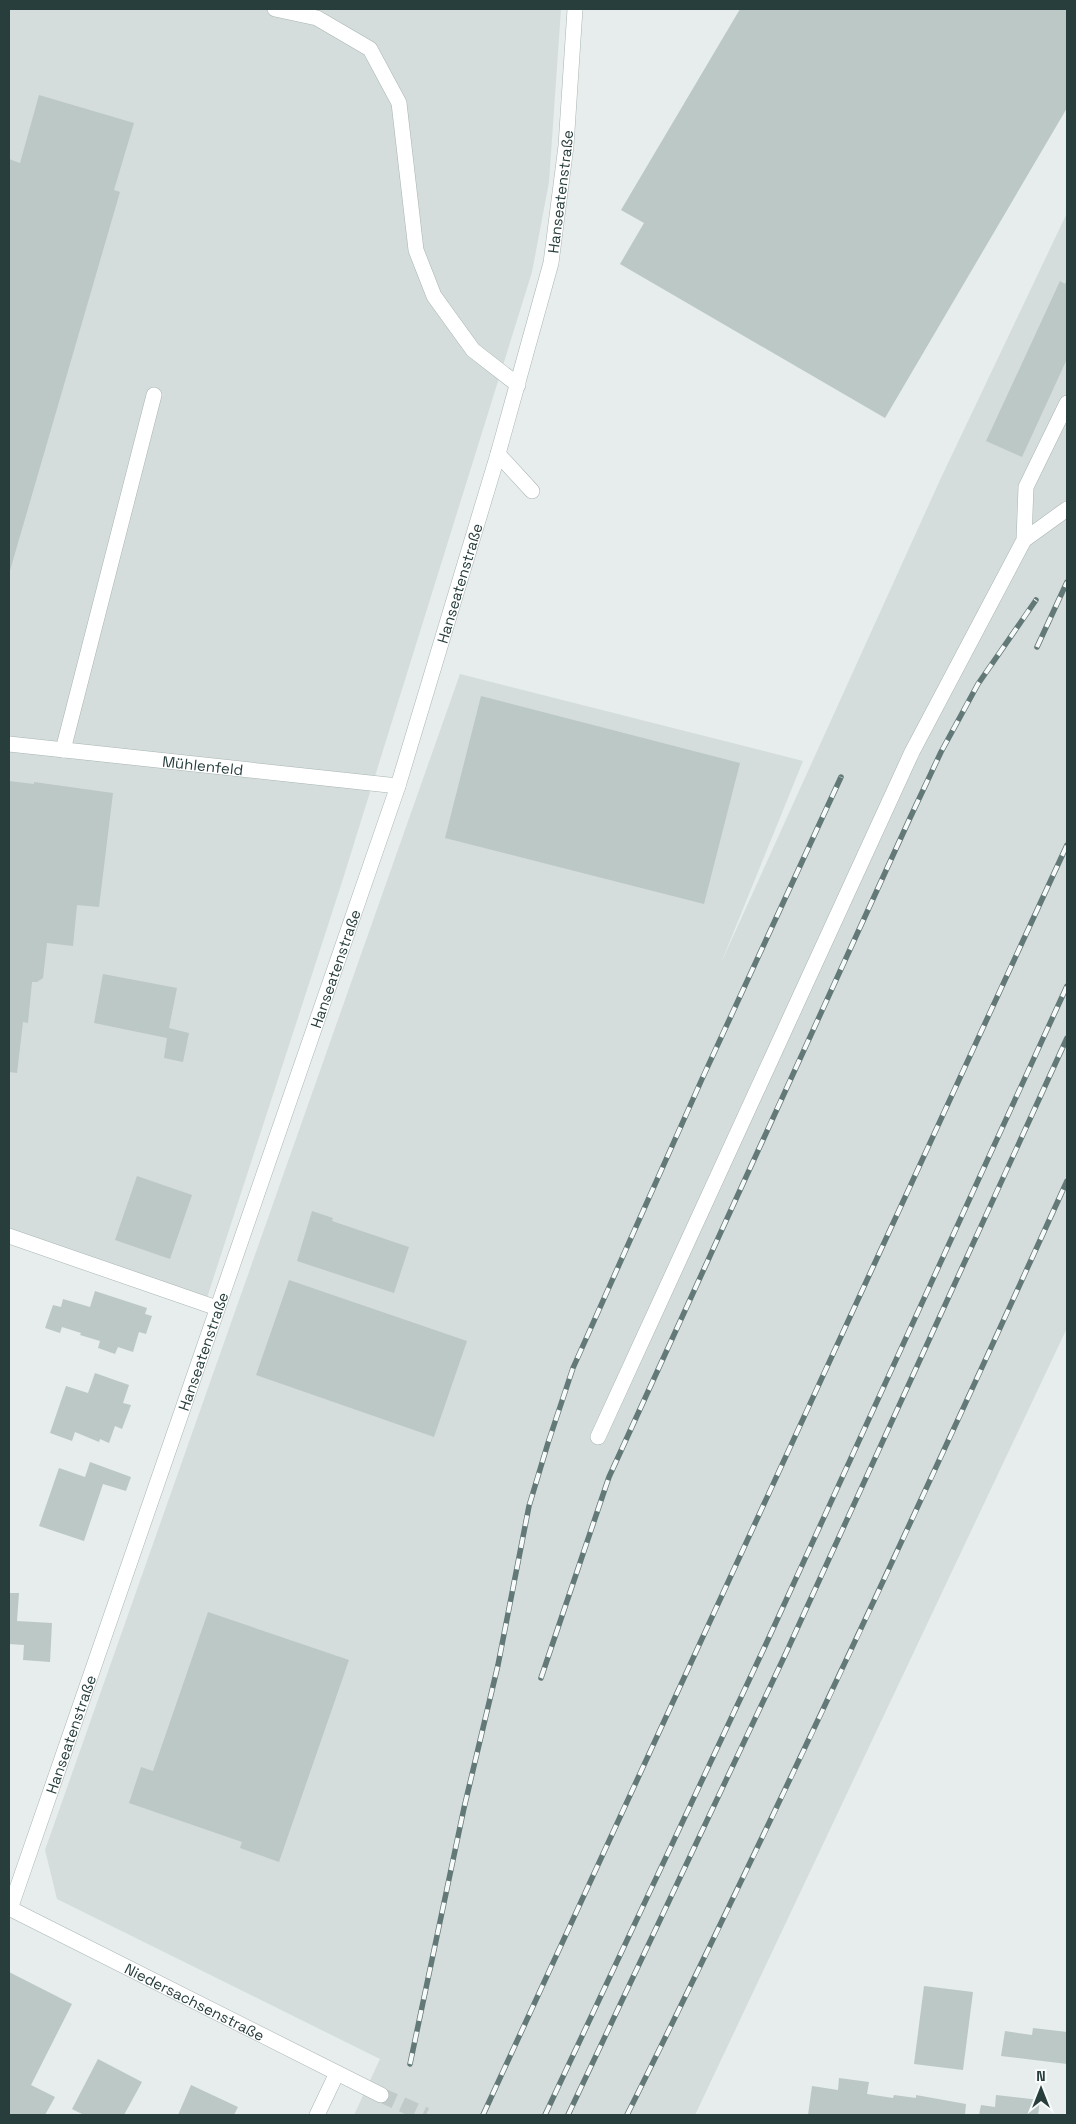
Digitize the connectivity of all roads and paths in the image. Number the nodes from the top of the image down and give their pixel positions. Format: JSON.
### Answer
{"nodes":[{"id":1,"x":275,"y":9,"type":"edge"},
{"id":2,"x":575,"y":9,"type":"edge"},
{"id":3,"x":518,"y":385,"type":"junction"},
{"id":4,"x":154,"y":395,"type":"dead end"},
{"id":5,"x":1067,"y":403,"type":"edge"},
{"id":6,"x":498,"y":454,"type":"junction"},
{"id":7,"x":532,"y":491,"type":"dead end"},
{"id":8,"x":1067,"y":509,"type":"edge"},
{"id":9,"x":1024,"y":540,"type":"junction"},
{"id":10,"x":9,"y":744,"type":"edge"},
{"id":11,"x":62,"y":750,"type":"junction"},
{"id":12,"x":398,"y":786,"type":"junction"},
{"id":13,"x":9,"y":1236,"type":"edge"},
{"id":14,"x":217,"y":1308,"type":"junction"},
{"id":15,"x":598,"y":1437,"type":"dead end"},
{"id":16,"x":10,"y":1908,"type":"edge"},
{"id":17,"x":337,"y":2073,"type":"junction"},
{"id":18,"x":381,"y":2095,"type":"tunnel mouth"},
{"id":19,"x":317,"y":2115,"type":"edge"}],
"edges":[{"from":1,"to":3,"type":"street"},
{"from":2,"to":3,"type":"street","name":"Hanseatenstraße"},
{"from":3,"to":6,"type":"street","name":"Hanseatenstraße"},
{"from":4,"to":11,"type":"street"},
{"from":5,"to":9,"type":"street"},
{"from":6,"to":7,"type":"street"},
{"from":6,"to":12,"type":"street","name":"Hanseatenstraße"},
{"from":8,"to":9,"type":"street"},
{"from":9,"to":15,"type":"street"},
{"from":10,"to":11,"type":"street","name":"Mühlenfeld"},
{"from":11,"to":12,"type":"street","name":"Mühlenfeld"},
{"from":12,"to":14,"type":"street","name":"Hanseatenstraße"},
{"from":13,"to":14,"type":"street"},
{"from":14,"to":16,"type":"street","name":"Hanseatenstraße"},
{"from":16,"to":17,"type":"street","name":"Niedersachsenstraße"},
{"from":17,"to":18,"type":"street","name":"Niedersachsenstraße"},
{"from":17,"to":19,"type":"street"}]}
